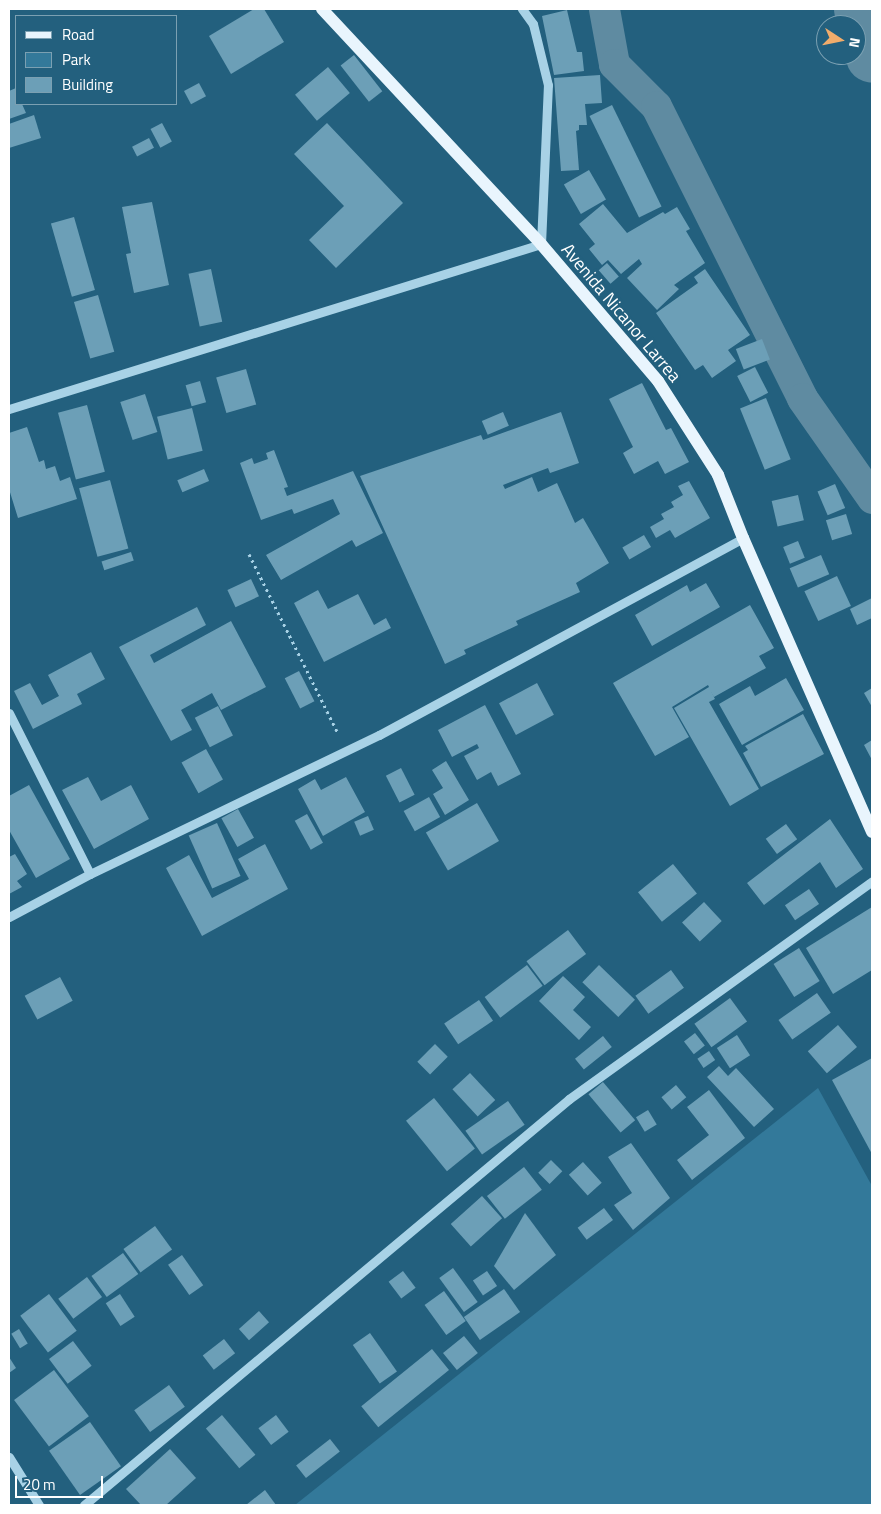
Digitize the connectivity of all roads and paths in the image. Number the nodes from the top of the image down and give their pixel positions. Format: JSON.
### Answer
{"nodes":[{"id":1,"x":322,"y":9,"type":"edge"},
{"id":2,"x":522,"y":9,"type":"edge"},
{"id":3,"x":541,"y":244,"type":"junction"},
{"id":4,"x":9,"y":410,"type":"edge"},
{"id":5,"x":743,"y":538,"type":"junction"},
{"id":6,"x":249,"y":554,"type":"dead end"},
{"id":7,"x":9,"y":713,"type":"edge"},
{"id":8,"x":346,"y":750,"type":"junction"},
{"id":9,"x":872,"y":832,"type":"edge"},
{"id":10,"x":90,"y":874,"type":"junction"},
{"id":11,"x":872,"y":881,"type":"edge"},
{"id":12,"x":9,"y":917,"type":"edge"},
{"id":13,"x":9,"y":1457,"type":"edge"},
{"id":14,"x":38,"y":1505,"type":"edge"},
{"id":15,"x":84,"y":1505,"type":"edge"}],
"edges":[{"from":1,"to":3,"type":"main road","name":"Avenida Nicanor Larrea"},
{"from":2,"to":3,"type":"street"},
{"from":3,"to":4,"type":"street"},
{"from":3,"to":5,"type":"main road","name":"Avenida Nicanor Larrea"},
{"from":5,"to":8,"type":"street"},
{"from":5,"to":9,"type":"main road","name":"Avenida Nicanor Larrea"},
{"from":6,"to":8,"type":"path"},
{"from":7,"to":10,"type":"street"},
{"from":8,"to":10,"type":"street"},
{"from":10,"to":12,"type":"street"},
{"from":11,"to":15,"type":"street"},
{"from":13,"to":14,"type":"street"}]}
